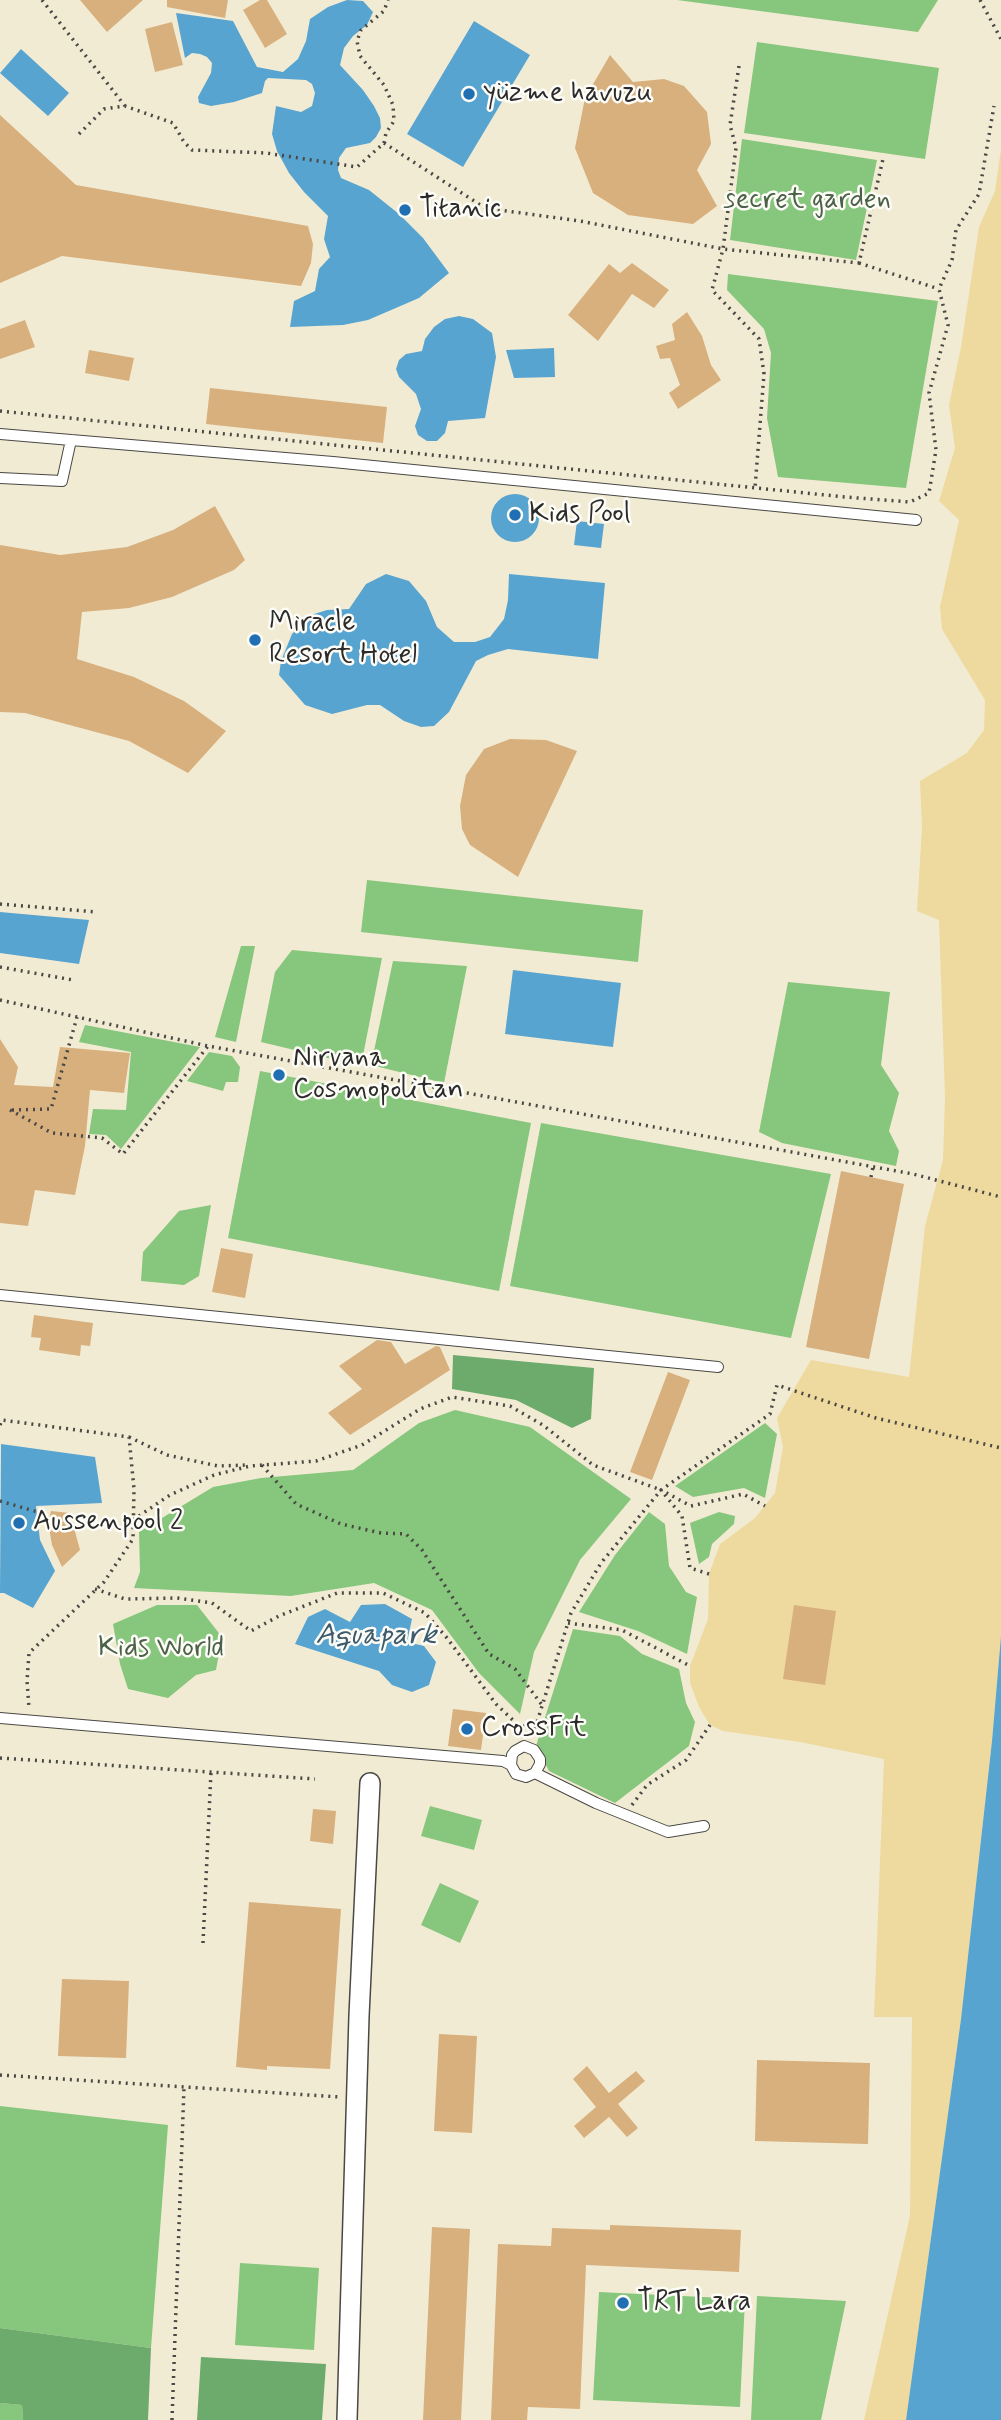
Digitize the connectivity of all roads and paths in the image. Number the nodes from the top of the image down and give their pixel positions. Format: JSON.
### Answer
{"nodes":[{"id":1,"x":42,"y":0,"type":"edge"},
{"id":2,"x":388,"y":0,"type":"edge"},
{"id":3,"x":981,"y":0,"type":"edge"},
{"id":4,"x":1001,"y":39,"type":"edge"},
{"id":5,"x":739,"y":66,"type":"dead end"},
{"id":6,"x":125,"y":106,"type":"junction"},
{"id":7,"x":994,"y":106,"type":"dead end"},
{"id":8,"x":79,"y":134,"type":"dead end"},
{"id":9,"x":384,"y":143,"type":"junction"},
{"id":10,"x":883,"y":159,"type":"dead end"},
{"id":11,"x":723,"y":249,"type":"junction"},
{"id":12,"x":859,"y":263,"type":"junction"},
{"id":13,"x":939,"y":289,"type":"junction"},
{"id":14,"x":0,"y":411,"type":"edge"},
{"id":15,"x":0,"y":434,"type":"edge"},
{"id":16,"x":71,"y":440,"type":"junction"},
{"id":17,"x":0,"y":478,"type":"edge"},
{"id":18,"x":755,"y":488,"type":"junction"},
{"id":19,"x":916,"y":520,"type":"dead end"},
{"id":20,"x":0,"y":904,"type":"edge"},
{"id":21,"x":97,"y":912,"type":"dead end"},
{"id":22,"x":0,"y":967,"type":"edge"},
{"id":23,"x":73,"y":980,"type":"dead end"},
{"id":24,"x":0,"y":1000,"type":"edge"},
{"id":25,"x":77,"y":1017,"type":"junction"},
{"id":26,"x":208,"y":1046,"type":"junction"},
{"id":27,"x":873,"y":1167,"type":"junction"},
{"id":28,"x":871,"y":1177,"type":"dead end"},
{"id":29,"x":1001,"y":1197,"type":"edge"},
{"id":30,"x":0,"y":1295,"type":"edge"},
{"id":31,"x":719,"y":1367,"type":"dead end"},
{"id":32,"x":0,"y":1425,"type":"edge"},
{"id":33,"x":129,"y":1437,"type":"junction"},
{"id":34,"x":1001,"y":1447,"type":"edge"},
{"id":35,"x":262,"y":1465,"type":"junction"},
{"id":36,"x":661,"y":1490,"type":"junction"},
{"id":37,"x":0,"y":1502,"type":"edge"},
{"id":38,"x":765,"y":1506,"type":"dead end"},
{"id":39,"x":41,"y":1513,"type":"dead end"},
{"id":40,"x":133,"y":1520,"type":"junction"},
{"id":41,"x":709,"y":1574,"type":"dead end"},
{"id":42,"x":95,"y":1590,"type":"junction"},
{"id":43,"x":568,"y":1623,"type":"junction"},
{"id":44,"x":690,"y":1666,"type":"dead end"},
{"id":45,"x":542,"y":1706,"type":"junction"},
{"id":46,"x":29,"y":1712,"type":"dead end"},
{"id":47,"x":0,"y":1718,"type":"edge"},
{"id":48,"x":710,"y":1725,"type":"dead end"},
{"id":49,"x":535,"y":1729,"type":"junction"},
{"id":50,"x":530,"y":1747,"type":"junction"},
{"id":51,"x":0,"y":1758,"type":"edge"},
{"id":52,"x":511,"y":1765,"type":"junction"},
{"id":53,"x":211,"y":1772,"type":"junction"},
{"id":54,"x":535,"y":1773,"type":"junction"},
{"id":55,"x":315,"y":1779,"type":"dead end"},
{"id":56,"x":370,"y":1783,"type":"dead end"},
{"id":57,"x":625,"y":1815,"type":"junction"},
{"id":58,"x":704,"y":1826,"type":"dead end"},
{"id":59,"x":203,"y":1943,"type":"dead end"},
{"id":60,"x":0,"y":2075,"type":"edge"},
{"id":61,"x":184,"y":2087,"type":"junction"},
{"id":62,"x":356,"y":2098,"type":"junction"},
{"id":63,"x":172,"y":2420,"type":"edge"},
{"id":64,"x":348,"y":2420,"type":"edge"}],
"edges":[{"from":1,"to":6,"type":"path"},
{"from":2,"to":9,"type":"path"},
{"from":3,"to":4,"type":"path"},
{"from":5,"to":11,"type":"path"},
{"from":6,"to":8,"type":"path"},
{"from":6,"to":9,"type":"path"},
{"from":7,"to":13,"type":"path"},
{"from":9,"to":11,"type":"path"},
{"from":10,"to":12,"type":"path"},
{"from":11,"to":12,"type":"path"},
{"from":11,"to":18,"type":"path"},
{"from":12,"to":13,"type":"path"},
{"from":13,"to":18,"type":"path"},
{"from":14,"to":18,"type":"path"},
{"from":15,"to":16,"type":"lane"},
{"from":16,"to":17,"type":"lane"},
{"from":16,"to":19,"type":"lane"},
{"from":20,"to":21,"type":"path"},
{"from":22,"to":23,"type":"path"},
{"from":24,"to":25,"type":"path"},
{"from":25,"to":26,"type":"path"},
{"from":25,"to":26,"type":"path"},
{"from":26,"to":27,"type":"path"},
{"from":27,"to":28,"type":"path"},
{"from":27,"to":29,"type":"path"},
{"from":30,"to":31,"type":"lane"},
{"from":32,"to":33,"type":"path"},
{"from":33,"to":35,"type":"path"},
{"from":33,"to":40,"type":"path"},
{"from":34,"to":36,"type":"path"},
{"from":35,"to":36,"type":"path"},
{"from":35,"to":40,"type":"path"},
{"from":35,"to":45,"type":"path"},
{"from":36,"to":38,"type":"path"},
{"from":36,"to":41,"type":"path"},
{"from":36,"to":43,"type":"path"},
{"from":37,"to":39,"type":"path"},
{"from":40,"to":42,"type":"path"},
{"from":42,"to":46,"type":"path"},
{"from":42,"to":49,"type":"path"},
{"from":43,"to":44,"type":"path"},
{"from":43,"to":45,"type":"path"},
{"from":45,"to":49,"type":"path"},
{"from":47,"to":52,"type":"lane"},
{"from":48,"to":57,"type":"path"},
{"from":49,"to":50,"type":"path"},
{"from":50,"to":52,"type":"lane"},
{"from":50,"to":54,"type":"lane"},
{"from":51,"to":53,"type":"path"},
{"from":52,"to":54,"type":"lane"},
{"from":53,"to":55,"type":"path"},
{"from":53,"to":59,"type":"path"},
{"from":54,"to":57,"type":"lane"},
{"from":56,"to":62,"type":"street"},
{"from":57,"to":58,"type":"lane"},
{"from":60,"to":61,"type":"path"},
{"from":61,"to":62,"type":"path"},
{"from":61,"to":63,"type":"path"},
{"from":62,"to":64,"type":"street"}]}
